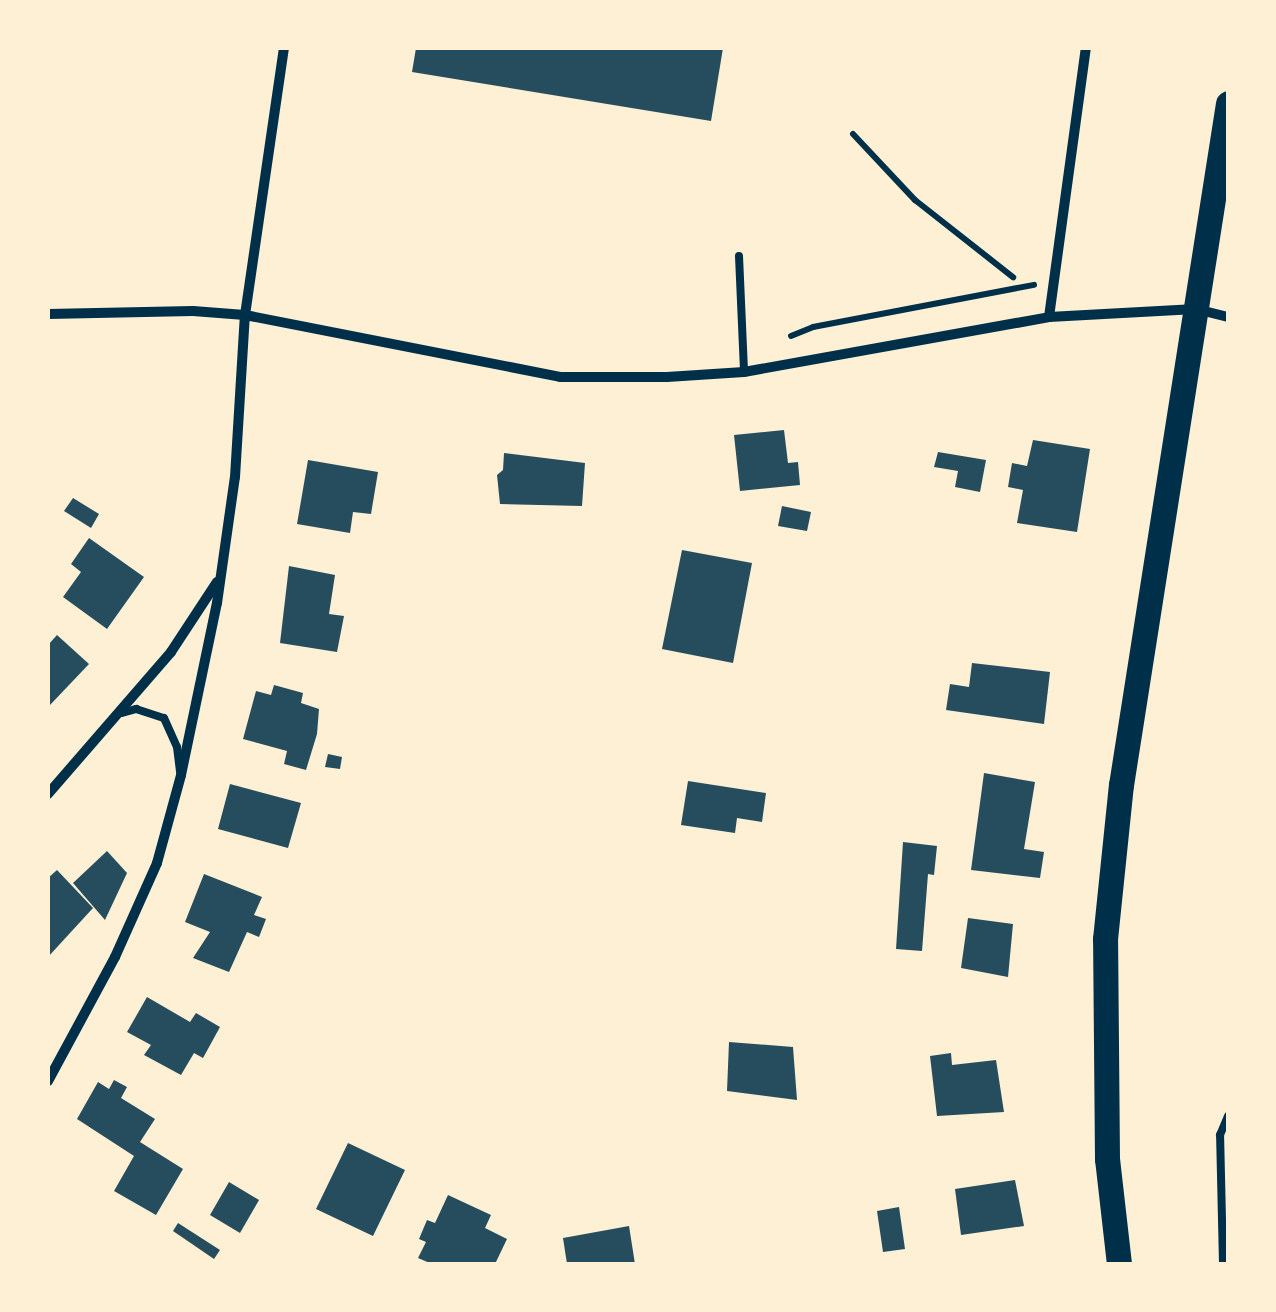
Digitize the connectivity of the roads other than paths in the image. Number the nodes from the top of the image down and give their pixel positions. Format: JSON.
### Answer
{"nodes":[{"id":1,"x":284,"y":48,"type":"edge"},
{"id":2,"x":1086,"y":48,"type":"edge"},
{"id":3,"x":1228,"y":103,"type":"edge"},
{"id":4,"x":739,"y":256,"type":"dead end"},
{"id":5,"x":1196,"y":310,"type":"junction"},
{"id":6,"x":48,"y":314,"type":"edge"},
{"id":7,"x":245,"y":315,"type":"junction"},
{"id":8,"x":1049,"y":317,"type":"junction"},
{"id":9,"x":1228,"y":318,"type":"edge"},
{"id":10,"x":744,"y":372,"type":"junction"},
{"id":11,"x":220,"y":577,"type":"junction"},
{"id":12,"x":122,"y":713,"type":"junction"},
{"id":13,"x":181,"y":775,"type":"junction"},
{"id":14,"x":48,"y":794,"type":"edge"},
{"id":15,"x":48,"y":1081,"type":"edge"},
{"id":16,"x":1228,"y":1116,"type":"edge"},
{"id":17,"x":1119,"y":1264,"type":"edge"},
{"id":18,"x":1223,"y":1264,"type":"edge"}],
"edges":[{"from":1,"to":7,"type":"street"},
{"from":2,"to":8,"type":"street"},
{"from":3,"to":5,"type":"main road"},
{"from":4,"to":10,"type":"lane"},
{"from":5,"to":8,"type":"street"},
{"from":5,"to":9,"type":"street"},
{"from":5,"to":17,"type":"main road"},
{"from":6,"to":7,"type":"street"},
{"from":7,"to":10,"type":"street"},
{"from":7,"to":11,"type":"street"},
{"from":8,"to":10,"type":"street"},
{"from":11,"to":12,"type":"street"},
{"from":11,"to":13,"type":"street"},
{"from":12,"to":13,"type":"lane"},
{"from":12,"to":14,"type":"street"},
{"from":13,"to":15,"type":"street"},
{"from":16,"to":18,"type":"lane"}]}
